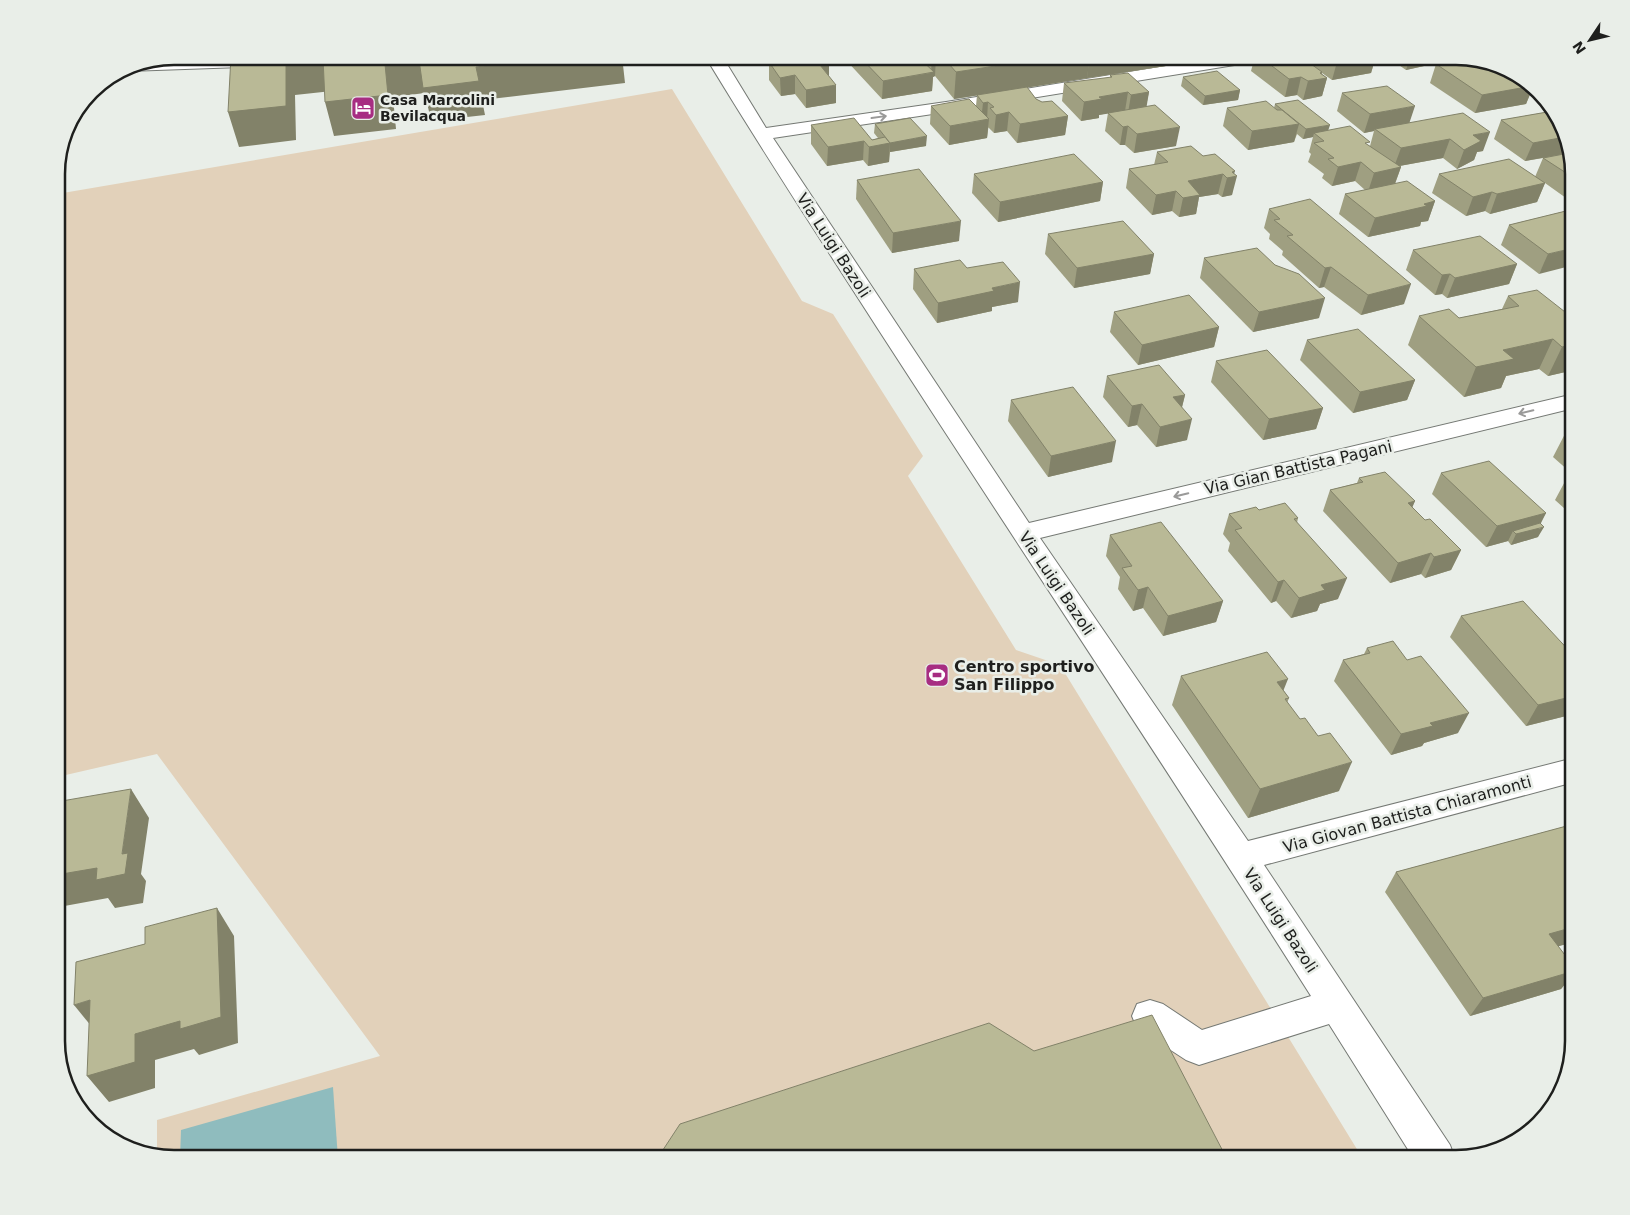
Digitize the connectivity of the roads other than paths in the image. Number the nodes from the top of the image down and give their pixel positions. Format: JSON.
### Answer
{"nodes":[{"id":1,"x":167,"y":65,"type":"edge"},
{"id":2,"x":204,"y":65,"type":"edge"},
{"id":3,"x":719,"y":65,"type":"edge"},
{"id":4,"x":1205,"y":65,"type":"edge"},
{"id":5,"x":761,"y":134,"type":"junction"},
{"id":6,"x":1565,"y":403,"type":"edge"},
{"id":7,"x":1023,"y":533,"type":"junction"},
{"id":8,"x":1565,"y":772,"type":"edge"},
{"id":9,"x":1240,"y":857,"type":"junction"},
{"id":10,"x":1336,"y":1005,"type":"junction"},
{"id":11,"x":1150,"y":1016,"type":"edge"},
{"id":12,"x":1430,"y":1150,"type":"edge"}],
"edges":[{"from":1,"to":2,"type":"street"},
{"from":3,"to":5,"type":"street","name":"Via Luigi Bazoli"},
{"from":5,"to":4,"type":"street","one_way":true},
{"from":5,"to":7,"type":"street","name":"Via Luigi Bazoli"},
{"from":6,"to":7,"type":"street","name":"Via Gian Battista Pagani","one_way":true},
{"from":7,"to":9,"type":"street","name":"Via Luigi Bazoli"},
{"from":8,"to":9,"type":"street","name":"Via Giovan Battista Chiaramonti"},
{"from":9,"to":10,"type":"street","name":"Via Luigi Bazoli"},
{"from":10,"to":11,"type":"street"},
{"from":10,"to":12,"type":"street","name":"Via Luigi Bazoli"}]}
